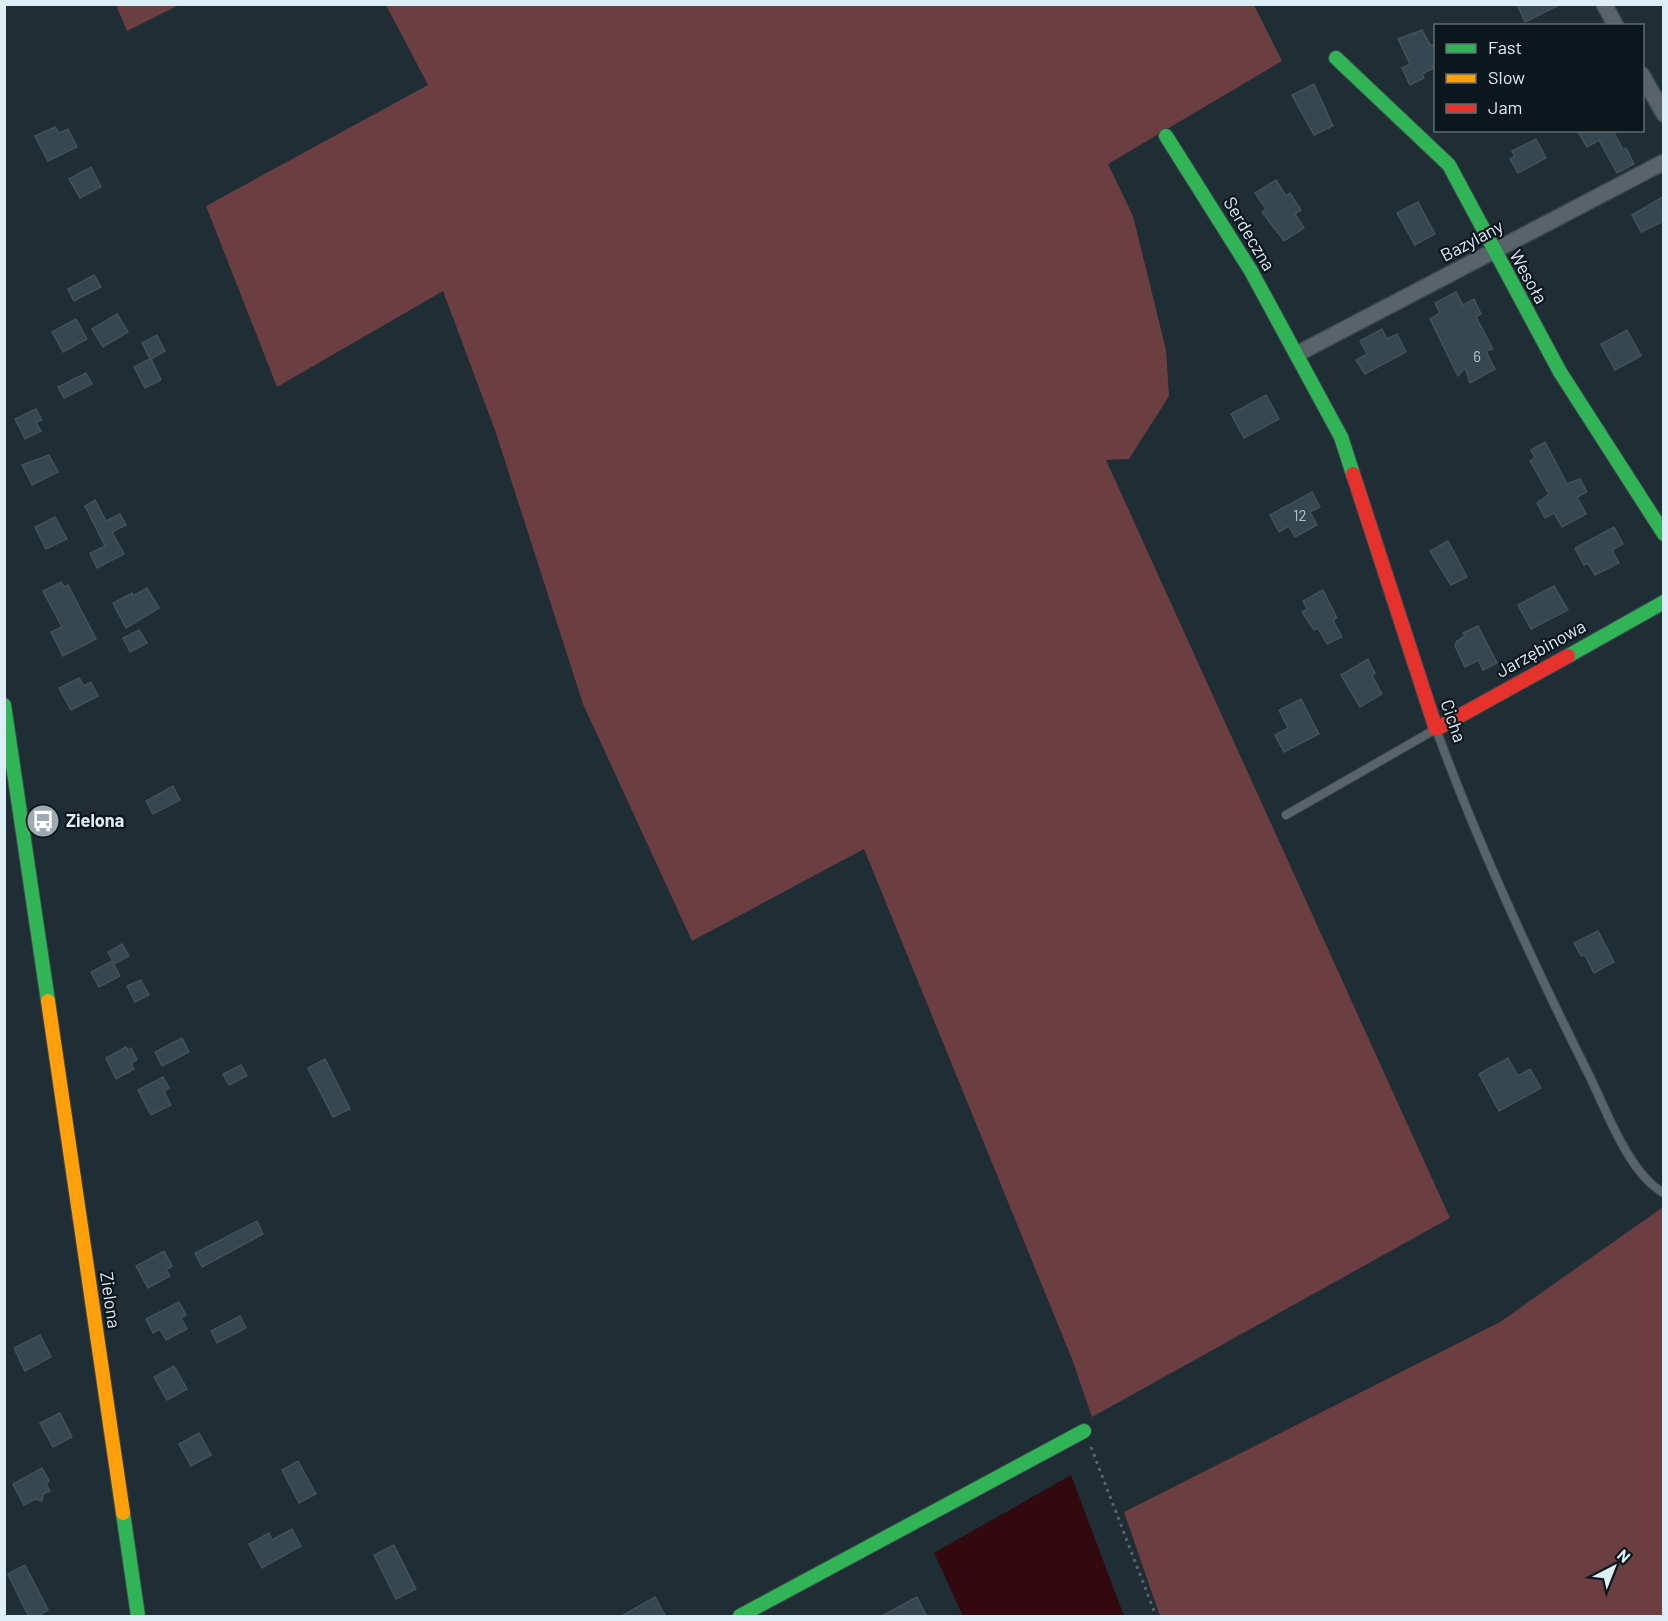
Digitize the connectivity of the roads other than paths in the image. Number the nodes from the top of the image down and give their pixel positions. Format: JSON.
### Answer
{"nodes":[{"id":1,"x":1604,"y":4,"type":"edge"},
{"id":2,"x":1615,"y":24,"type":"edge"},
{"id":3,"x":1336,"y":58,"type":"dead end"},
{"id":4,"x":1644,"y":79,"type":"edge"},
{"id":5,"x":1664,"y":114,"type":"edge"},
{"id":6,"x":1166,"y":136,"type":"dead end"},
{"id":7,"x":1664,"y":162,"type":"edge"},
{"id":8,"x":1494,"y":252,"type":"junction"},
{"id":9,"x":1298,"y":354,"type":"junction"},
{"id":10,"x":1664,"y":534,"type":"edge"},
{"id":11,"x":1664,"y":602,"type":"edge"},
{"id":12,"x":4,"y":705,"type":"edge"},
{"id":13,"x":1436,"y":729,"type":"junction"},
{"id":14,"x":9,"y":766,"type":"edge"},
{"id":15,"x":1286,"y":814,"type":"dead end"},
{"id":16,"x":1664,"y":1193,"type":"edge"},
{"id":17,"x":1084,"y":1431,"type":"road end"},
{"id":18,"x":138,"y":1617,"type":"edge"},
{"id":19,"x":740,"y":1617,"type":"edge"}],
"edges":[{"from":1,"to":2,"type":"street"},
{"from":3,"to":8,"type":"street","name":"Wesoła"},
{"from":4,"to":5,"type":"street"},
{"from":6,"to":9,"type":"street","name":"Serdeczna"},
{"from":7,"to":8,"type":"street","name":"Bazylany"},
{"from":8,"to":9,"type":"street","name":"Bazylany"},
{"from":8,"to":10,"type":"street","name":"Wesoła"},
{"from":9,"to":13,"type":"street","name":"Cicha"},
{"from":11,"to":13,"type":"street","name":"Jarzębinowa"},
{"from":12,"to":14,"type":"street","name":"Zielona"},
{"from":13,"to":15,"type":"lane"},
{"from":13,"to":16,"type":"lane","name":"Cicha"},
{"from":14,"to":18,"type":"street","name":"Zielona"},
{"from":17,"to":19,"type":"street"}]}
